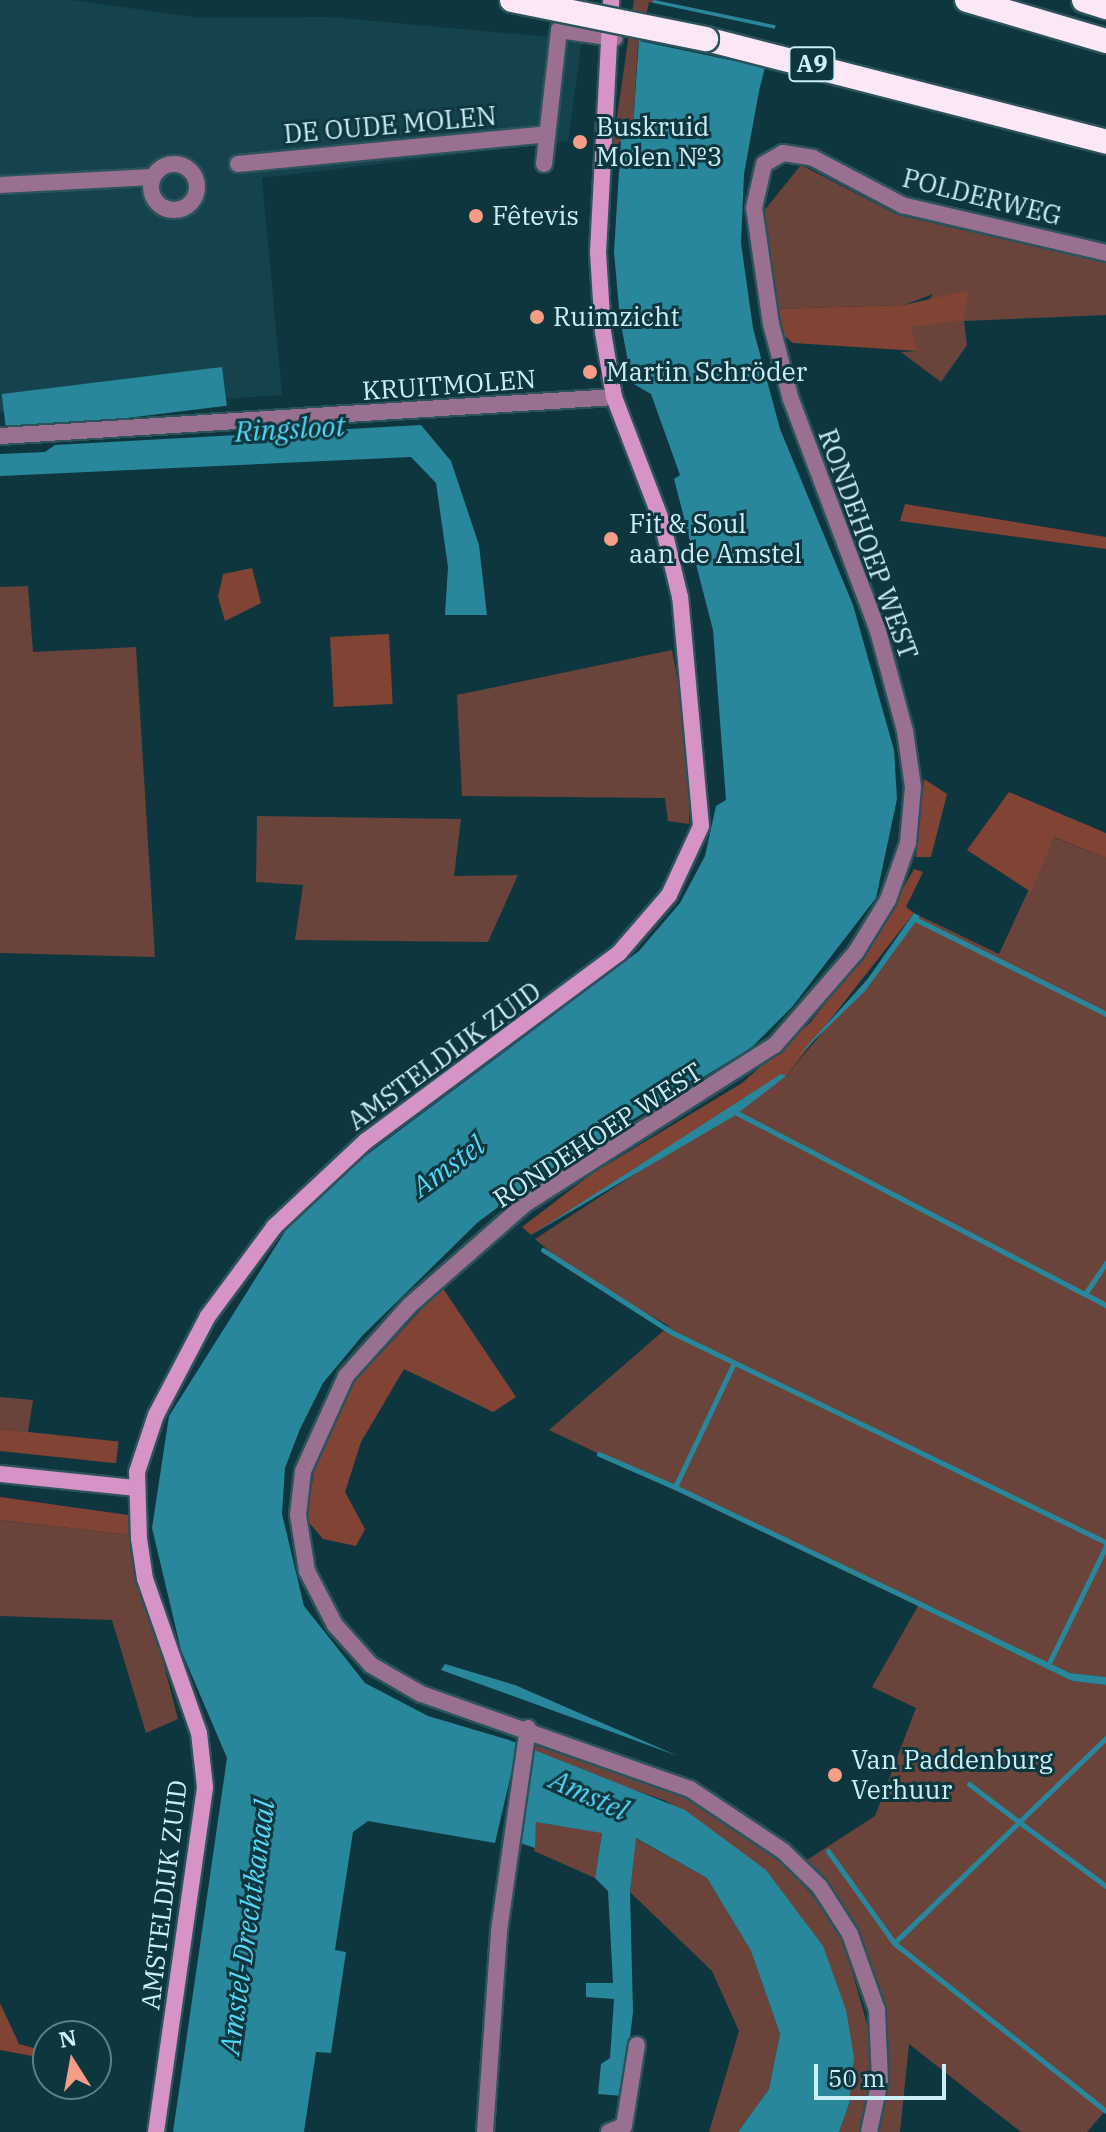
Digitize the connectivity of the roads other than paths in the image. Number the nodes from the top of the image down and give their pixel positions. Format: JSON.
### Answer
{"nodes":[{"id":1,"x":512,"y":0,"type":"edge"},
{"id":2,"x":611,"y":0,"type":"edge"},
{"id":3,"x":967,"y":0,"type":"edge"},
{"id":4,"x":1084,"y":0,"type":"edge"},
{"id":5,"x":1106,"y":7,"type":"edge"},
{"id":6,"x":614,"y":38,"type":"junction"},
{"id":7,"x":1106,"y":41,"type":"edge"},
{"id":8,"x":547,"y":134,"type":"junction"},
{"id":9,"x":1106,"y":142,"type":"edge"},
{"id":10,"x":238,"y":164,"type":"dead end"},
{"id":11,"x":544,"y":164,"type":"dead end"},
{"id":12,"x":764,"y":164,"type":"joint"},
{"id":13,"x":153,"y":177,"type":"dead end"},
{"id":14,"x":0,"y":185,"type":"edge"},
{"id":15,"x":1106,"y":253,"type":"edge"},
{"id":16,"x":614,"y":397,"type":"junction"},
{"id":17,"x":0,"y":436,"type":"edge"},
{"id":18,"x":0,"y":1474,"type":"edge"},
{"id":19,"x":136,"y":1488,"type":"junction"},
{"id":20,"x":528,"y":1728,"type":"junction"},
{"id":21,"x":637,"y":2045,"type":"dead end"},
{"id":22,"x":156,"y":2132,"type":"edge"},
{"id":23,"x":485,"y":2132,"type":"edge"},
{"id":24,"x":609,"y":2132,"type":"edge"},
{"id":25,"x":869,"y":2132,"type":"edge"}],
"edges":[{"from":1,"to":9,"type":"highway","number":"A9","bridge":true},
{"from":2,"to":6,"type":"street","name":"AMSTELDIJK ZUID"},
{"from":3,"to":7,"type":"highway"},
{"from":4,"to":5,"type":"highway"},
{"from":6,"to":8,"type":"street"},
{"from":6,"to":16,"type":"street","name":"AMSTELDIJK ZUID"},
{"from":8,"to":10,"type":"street","name":"DE OUDE MOLEN"},
{"from":8,"to":11,"type":"street"},
{"from":12,"to":15,"type":"street","name":"POLDERWEG"},
{"from":12,"to":20,"type":"street","name":"RONDEHOEP WEST"},
{"from":13,"to":14,"type":"street"},
{"from":16,"to":17,"type":"street","name":"KRUITMOLEN"},
{"from":16,"to":19,"type":"street","name":"AMSTELDIJK ZUID"},
{"from":18,"to":19,"type":"street"},
{"from":19,"to":22,"type":"street","name":"AMSTELDIJK ZUID"},
{"from":20,"to":23,"type":"street"},
{"from":20,"to":25,"type":"street","name":"RONDEHOEP WEST"},
{"from":21,"to":24,"type":"street"}]}
